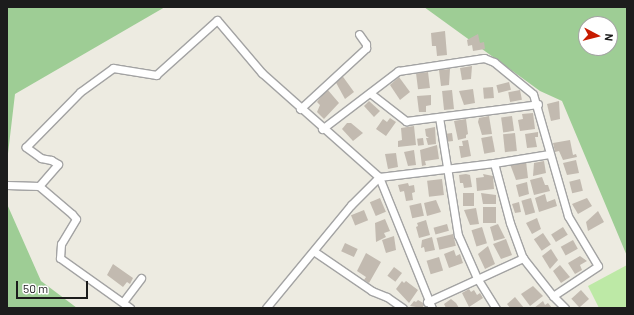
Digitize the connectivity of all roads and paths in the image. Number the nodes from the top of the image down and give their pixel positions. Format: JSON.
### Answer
{"nodes":[{"id":1,"x":359,"y":34,"type":"dead end"},
{"id":2,"x":370,"y":93,"type":"junction"},
{"id":3,"x":538,"y":104,"type":"junction"},
{"id":4,"x":300,"y":109,"type":"junction"},
{"id":5,"x":439,"y":117,"type":"junction"},
{"id":6,"x":322,"y":129,"type":"junction"},
{"id":7,"x":549,"y":154,"type":"junction"},
{"id":8,"x":494,"y":164,"type":"junction"},
{"id":9,"x":447,"y":169,"type":"junction"},
{"id":10,"x":379,"y":177,"type":"junction"},
{"id":11,"x":7,"y":185,"type":"edge"},
{"id":12,"x":39,"y":186,"type":"junction"},
{"id":13,"x":315,"y":252,"type":"junction"},
{"id":14,"x":524,"y":258,"type":"junction"},
{"id":15,"x":141,"y":278,"type":"dead end"},
{"id":16,"x":477,"y":278,"type":"junction"},
{"id":17,"x":553,"y":296,"type":"junction"},
{"id":18,"x":123,"y":302,"type":"junction"},
{"id":19,"x":430,"y":305,"type":"edge"},
{"id":20,"x":130,"y":308,"type":"edge"},
{"id":21,"x":266,"y":308,"type":"edge"},
{"id":22,"x":403,"y":308,"type":"edge"},
{"id":23,"x":496,"y":308,"type":"edge"},
{"id":24,"x":565,"y":308,"type":"edge"}],
"edges":[{"from":1,"to":4,"type":"street"},
{"from":2,"to":3,"type":"street"},
{"from":2,"to":5,"type":"street"},
{"from":2,"to":6,"type":"street"},
{"from":3,"to":5,"type":"street"},
{"from":3,"to":7,"type":"street"},
{"from":4,"to":6,"type":"street"},
{"from":4,"to":12,"type":"street"},
{"from":5,"to":9,"type":"street"},
{"from":6,"to":10,"type":"street"},
{"from":7,"to":8,"type":"street"},
{"from":7,"to":17,"type":"street"},
{"from":8,"to":9,"type":"street"},
{"from":8,"to":14,"type":"street"},
{"from":9,"to":10,"type":"street"},
{"from":9,"to":16,"type":"street"},
{"from":10,"to":13,"type":"street"},
{"from":10,"to":19,"type":"street"},
{"from":11,"to":12,"type":"street"},
{"from":12,"to":18,"type":"street"},
{"from":13,"to":21,"type":"street"},
{"from":13,"to":22,"type":"street"},
{"from":14,"to":16,"type":"street"},
{"from":14,"to":17,"type":"street"},
{"from":15,"to":18,"type":"street"},
{"from":16,"to":19,"type":"street"},
{"from":16,"to":23,"type":"street"},
{"from":17,"to":24,"type":"street"},
{"from":18,"to":20,"type":"street"}]}
